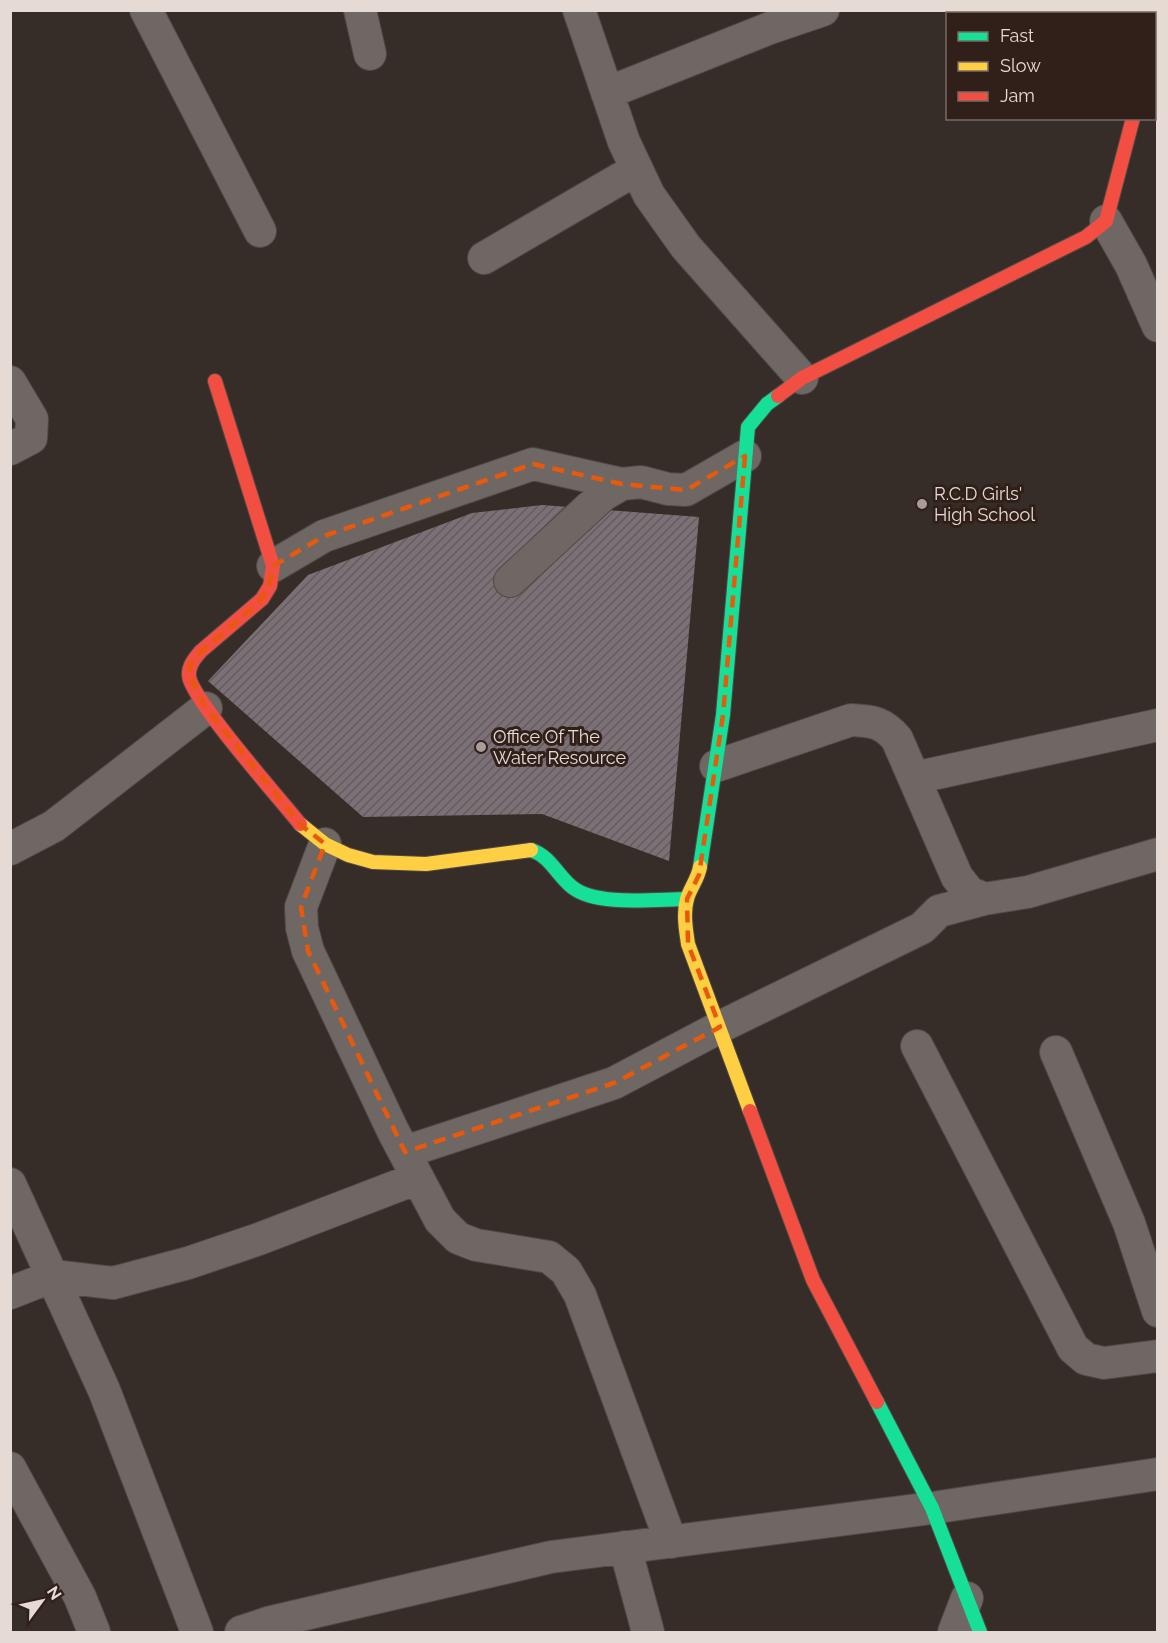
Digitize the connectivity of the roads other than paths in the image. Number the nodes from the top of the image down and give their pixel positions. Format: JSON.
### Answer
{"nodes":[{"id":1,"x":146,"y":10,"type":"edge"},
{"id":2,"x":360,"y":10,"type":"edge"},
{"id":3,"x":579,"y":10,"type":"edge"},
{"id":4,"x":823,"y":10,"type":"edge"},
{"id":5,"x":370,"y":54,"type":"dead end"},
{"id":6,"x":607,"y":93,"type":"junction"},
{"id":7,"x":1132,"y":120,"type":"edge"},
{"id":8,"x":637,"y":169,"type":"junction"},
{"id":9,"x":1106,"y":221,"type":"junction"},
{"id":10,"x":260,"y":231,"type":"dead end"},
{"id":11,"x":484,"y":258,"type":"dead end"},
{"id":12,"x":1158,"y":326,"type":"edge"},
{"id":13,"x":802,"y":378,"type":"junction"},
{"id":14,"x":215,"y":381,"type":"dead end"},
{"id":15,"x":10,"y":382,"type":"edge"},
{"id":16,"x":10,"y":449,"type":"edge"},
{"id":17,"x":745,"y":456,"type":"junction"},
{"id":18,"x":622,"y":484,"type":"junction"},
{"id":19,"x":273,"y":566,"type":"junction"},
{"id":20,"x":510,"y":581,"type":"dead end"},
{"id":21,"x":206,"y":708,"type":"junction"},
{"id":22,"x":1158,"y":725,"type":"edge"},
{"id":23,"x":716,"y":766,"type":"junction"},
{"id":24,"x":914,"y":778,"type":"junction"},
{"id":25,"x":325,"y":844,"type":"junction"},
{"id":26,"x":10,"y":849,"type":"edge"},
{"id":27,"x":1158,"y":854,"type":"edge"},
{"id":28,"x":687,"y":899,"type":"junction"},
{"id":29,"x":984,"y":899,"type":"junction"},
{"id":30,"x":720,"y":1028,"type":"junction"},
{"id":31,"x":917,"y":1046,"type":"dead end"},
{"id":32,"x":1056,"y":1052,"type":"dead end"},
{"id":33,"x":411,"y":1165,"type":"junction"},
{"id":34,"x":10,"y":1184,"type":"edge"},
{"id":35,"x":53,"y":1276,"type":"junction"},
{"id":36,"x":10,"y":1293,"type":"edge"},
{"id":37,"x":1158,"y":1311,"type":"edge"},
{"id":38,"x":1158,"y":1356,"type":"edge"},
{"id":39,"x":10,"y":1467,"type":"edge"},
{"id":40,"x":1158,"y":1474,"type":"edge"},
{"id":41,"x":932,"y":1508,"type":"junction"},
{"id":42,"x":671,"y":1542,"type":"junction"},
{"id":43,"x":625,"y":1547,"type":"junction"},
{"id":44,"x":967,"y":1598,"type":"junction"},
{"id":45,"x":303,"y":1624,"type":"edge"},
{"id":46,"x":94,"y":1632,"type":"edge"},
{"id":47,"x":197,"y":1632,"type":"edge"},
{"id":48,"x":241,"y":1632,"type":"edge"},
{"id":49,"x":648,"y":1632,"type":"edge"},
{"id":50,"x":954,"y":1632,"type":"edge"},
{"id":51,"x":980,"y":1632,"type":"edge"}],
"edges":[{"from":1,"to":10,"type":"street"},
{"from":2,"to":5,"type":"street"},
{"from":3,"to":6,"type":"street"},
{"from":4,"to":6,"type":"street"},
{"from":6,"to":8,"type":"street"},
{"from":7,"to":9,"type":"street"},
{"from":8,"to":11,"type":"street"},
{"from":8,"to":13,"type":"street"},
{"from":9,"to":12,"type":"street"},
{"from":9,"to":13,"type":"street"},
{"from":13,"to":17,"type":"street"},
{"from":14,"to":19,"type":"street"},
{"from":15,"to":16,"type":"street"},
{"from":17,"to":18,"type":"street"},
{"from":17,"to":23,"type":"street"},
{"from":18,"to":19,"type":"street"},
{"from":18,"to":20,"type":"street"},
{"from":19,"to":21,"type":"street"},
{"from":21,"to":25,"type":"street"},
{"from":21,"to":26,"type":"street"},
{"from":22,"to":24,"type":"street"},
{"from":23,"to":24,"type":"street"},
{"from":23,"to":28,"type":"street"},
{"from":24,"to":29,"type":"street"},
{"from":25,"to":28,"type":"street"},
{"from":25,"to":33,"type":"street"},
{"from":27,"to":29,"type":"street"},
{"from":28,"to":30,"type":"street"},
{"from":29,"to":30,"type":"street"},
{"from":30,"to":33,"type":"street"},
{"from":30,"to":41,"type":"street"},
{"from":31,"to":38,"type":"street"},
{"from":32,"to":37,"type":"street"},
{"from":33,"to":35,"type":"street"},
{"from":33,"to":42,"type":"street"},
{"from":34,"to":35,"type":"street"},
{"from":35,"to":36,"type":"street"},
{"from":35,"to":47,"type":"street"},
{"from":39,"to":46,"type":"street"},
{"from":40,"to":41,"type":"street"},
{"from":41,"to":42,"type":"street"},
{"from":41,"to":44,"type":"street"},
{"from":42,"to":43,"type":"street"},
{"from":43,"to":45,"type":"street"},
{"from":43,"to":49,"type":"street"},
{"from":44,"to":50,"type":"street"},
{"from":44,"to":51,"type":"street"},
{"from":45,"to":48,"type":"street"}]}
